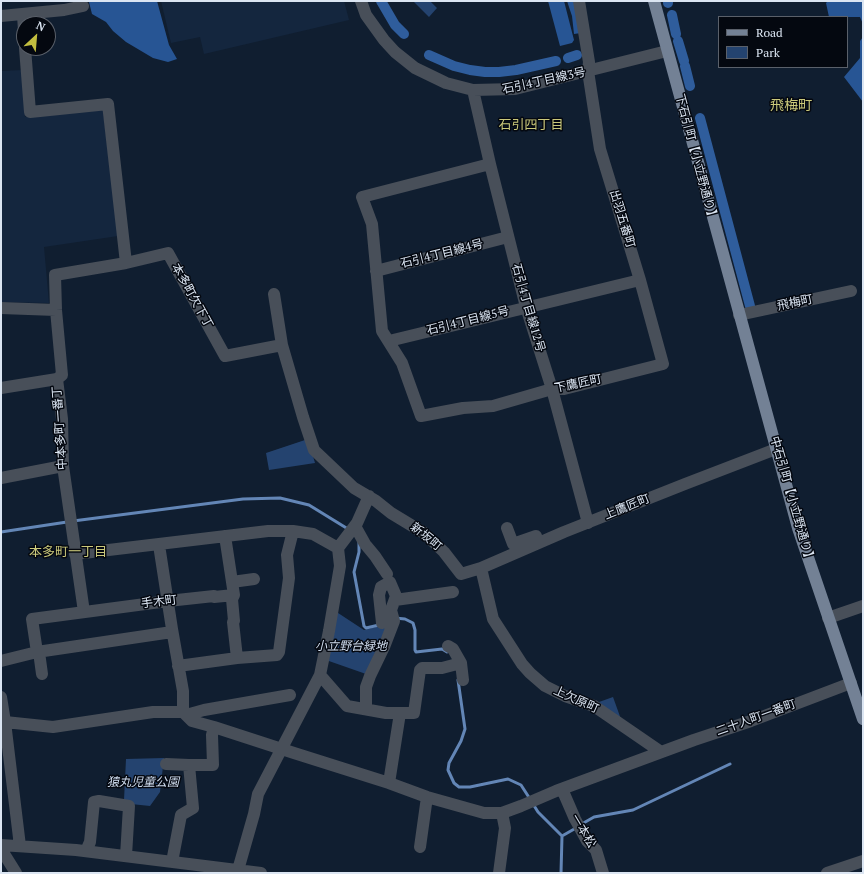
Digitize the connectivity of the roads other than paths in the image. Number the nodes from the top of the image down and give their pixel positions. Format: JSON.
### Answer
{"nodes":[{"id":1,"x":361,"y":1,"type":"edge"},
{"id":2,"x":580,"y":1,"type":"edge"},
{"id":3,"x":654,"y":1,"type":"edge"},
{"id":4,"x":62,"y":6,"type":"edge"},
{"id":5,"x":83,"y":6,"type":"dead end"},
{"id":6,"x":23,"y":15,"type":"joint"},
{"id":7,"x":1,"y":16,"type":"edge"},
{"id":8,"x":667,"y":51,"type":"junction"},
{"id":9,"x":26,"y":56,"type":"edge"},
{"id":10,"x":588,"y":71,"type":"junction"},
{"id":11,"x":473,"y":90,"type":"junction"},
{"id":12,"x":490,"y":164,"type":"junction"},
{"id":13,"x":508,"y":237,"type":"junction"},
{"id":14,"x":126,"y":263,"type":"junction"},
{"id":15,"x":376,"y":271,"type":"junction"},
{"id":16,"x":640,"y":280,"type":"junction"},
{"id":17,"x":851,"y":292,"type":"dead end"},
{"id":18,"x":274,"y":294,"type":"dead end"},
{"id":19,"x":526,"y":307,"type":"junction"},
{"id":20,"x":1,"y":308,"type":"edge"},
{"id":21,"x":56,"y":310,"type":"junction"},
{"id":22,"x":740,"y":315,"type":"junction"},
{"id":23,"x":389,"y":341,"type":"junction"},
{"id":24,"x":282,"y":345,"type":"junction"},
{"id":25,"x":663,"y":364,"type":"joint"},
{"id":26,"x":57,"y":379,"type":"junction"},
{"id":27,"x":1,"y":388,"type":"edge"},
{"id":28,"x":552,"y":389,"type":"junction"},
{"id":29,"x":776,"y":449,"type":"junction"},
{"id":30,"x":63,"y":466,"type":"junction"},
{"id":31,"x":1,"y":478,"type":"edge"},
{"id":32,"x":369,"y":496,"type":"junction"},
{"id":33,"x":588,"y":523,"type":"junction"},
{"id":34,"x":355,"y":526,"type":"junction"},
{"id":35,"x":507,"y":528,"type":"dead end"},
{"id":36,"x":293,"y":531,"type":"junction"},
{"id":37,"x":564,"y":532,"type":"junction"},
{"id":38,"x":225,"y":536,"type":"junction"},
{"id":39,"x":159,"y":544,"type":"junction"},
{"id":40,"x":338,"y":548,"type":"junction"},
{"id":41,"x":75,"y":554,"type":"junction"},
{"id":42,"x":529,"y":557,"type":"dead end"},
{"id":43,"x":480,"y":568,"type":"junction"},
{"id":44,"x":388,"y":578,"type":"junction"},
{"id":45,"x":254,"y":579,"type":"dead end"},
{"id":46,"x":232,"y":582,"type":"junction"},
{"id":47,"x":453,"y":592,"type":"dead end"},
{"id":48,"x":234,"y":595,"type":"junction"},
{"id":49,"x":395,"y":600,"type":"junction"},
{"id":50,"x":168,"y":601,"type":"junction"},
{"id":51,"x":863,"y":606,"type":"edge"},
{"id":52,"x":84,"y":612,"type":"junction"},
{"id":53,"x":828,"y":618,"type":"junction"},
{"id":54,"x":382,"y":623,"type":"dead end"},
{"id":55,"x":175,"y":630,"type":"junction"},
{"id":56,"x":448,"y":646,"type":"dead end"},
{"id":57,"x":38,"y":652,"type":"junction"},
{"id":58,"x":237,"y":658,"type":"junction"},
{"id":59,"x":1,"y":661,"type":"edge"},
{"id":60,"x":461,"y":663,"type":"junction"},
{"id":61,"x":178,"y":666,"type":"junction"},
{"id":62,"x":42,"y":674,"type":"dead end"},
{"id":63,"x":320,"y":675,"type":"junction"},
{"id":64,"x":463,"y":680,"type":"dead end"},
{"id":65,"x":850,"y":683,"type":"junction"},
{"id":66,"x":290,"y":695,"type":"dead end"},
{"id":67,"x":1,"y":697,"type":"edge"},
{"id":68,"x":366,"y":709,"type":"junction"},
{"id":69,"x":400,"y":713,"type":"junction"},
{"id":70,"x":184,"y":714,"type":"junction"},
{"id":71,"x":863,"y":719,"type":"edge"},
{"id":72,"x":3,"y":722,"type":"edge"},
{"id":73,"x":214,"y":727,"type":"junction"},
{"id":74,"x":281,"y":749,"type":"junction"},
{"id":75,"x":660,"y":752,"type":"junction"},
{"id":76,"x":166,"y":764,"type":"dead end"},
{"id":77,"x":189,"y":765,"type":"junction"},
{"id":78,"x":389,"y":782,"type":"junction"},
{"id":79,"x":563,"y":788,"type":"junction"},
{"id":80,"x":427,"y":797,"type":"junction"},
{"id":81,"x":502,"y":813,"type":"junction"},
{"id":82,"x":1,"y":845,"type":"edge"},
{"id":83,"x":20,"y":846,"type":"junction"},
{"id":84,"x":420,"y":847,"type":"dead end"},
{"id":85,"x":1,"y":849,"type":"edge"},
{"id":86,"x":86,"y":851,"type":"junction"},
{"id":87,"x":126,"y":856,"type":"junction"},
{"id":88,"x":863,"y":861,"type":"edge"},
{"id":89,"x":172,"y":862,"type":"junction"},
{"id":90,"x":220,"y":870,"type":"edge"},
{"id":91,"x":238,"y":870,"type":"junction"},
{"id":92,"x":16,"y":873,"type":"edge"},
{"id":93,"x":258,"y":873,"type":"edge"},
{"id":94,"x":499,"y":873,"type":"edge"},
{"id":95,"x":603,"y":873,"type":"edge"},
{"id":96,"x":827,"y":873,"type":"edge"}],
"edges":[{"from":1,"to":11,"type":"street","name":"石引4丁目線3号"},
{"from":2,"to":10,"type":"street","name":"出羽五番町"},
{"from":3,"to":8,"type":"main road","name":"下石引町【小立野通り】"},
{"from":4,"to":5,"type":"street"},
{"from":4,"to":6,"type":"street"},
{"from":6,"to":7,"type":"street"},
{"from":8,"to":10,"type":"street","name":"石引4丁目線3号"},
{"from":8,"to":22,"type":"main road","name":"下石引町【小立野通り】"},
{"from":9,"to":14,"type":"street"},
{"from":10,"to":11,"type":"street","name":"石引4丁目線3号"},
{"from":10,"to":16,"type":"street","name":"出羽五番町"},
{"from":11,"to":12,"type":"street","name":"石引4丁目線12号"},
{"from":12,"to":13,"type":"street","name":"石引4丁目線12号"},
{"from":12,"to":15,"type":"street"},
{"from":13,"to":15,"type":"street","name":"石引4丁目線4号"},
{"from":13,"to":19,"type":"street","name":"石引4丁目線12号"},
{"from":14,"to":21,"type":"street"},
{"from":14,"to":24,"type":"street","name":"本多町欠下丁"},
{"from":15,"to":23,"type":"street"},
{"from":16,"to":19,"type":"street","name":"石引4丁目線5号"},
{"from":16,"to":25,"type":"street","name":"出羽五番町"},
{"from":17,"to":22,"type":"street","name":"飛梅町"},
{"from":18,"to":24,"type":"street"},
{"from":19,"to":23,"type":"street","name":"石引4丁目線5号"},
{"from":19,"to":28,"type":"street","name":"石引4丁目線12号"},
{"from":20,"to":21,"type":"street"},
{"from":21,"to":26,"type":"street","name":"中本多町一番丁"},
{"from":22,"to":29,"type":"main road","name":"中石引町【小立野通り】"},
{"from":23,"to":28,"type":"street","name":"下鷹匠町"},
{"from":24,"to":32,"type":"street"},
{"from":25,"to":28,"type":"street","name":"下鷹匠町"},
{"from":26,"to":27,"type":"street"},
{"from":26,"to":30,"type":"street","name":"中本多町一番丁"},
{"from":28,"to":33,"type":"street","name":"石引4丁目線12号"},
{"from":29,"to":33,"type":"street","name":"上鷹匠町"},
{"from":29,"to":53,"type":"main road","name":"中石引町【小立野通り】"},
{"from":30,"to":31,"type":"street"},
{"from":30,"to":41,"type":"street","name":"中本多町一番丁"},
{"from":32,"to":34,"type":"street"},
{"from":32,"to":43,"type":"street","name":"新坂町"},
{"from":33,"to":37,"type":"street","name":"上鷹匠町"},
{"from":34,"to":40,"type":"street"},
{"from":34,"to":44,"type":"street"},
{"from":35,"to":37,"type":"street"},
{"from":36,"to":38,"type":"street"},
{"from":36,"to":40,"type":"street"},
{"from":36,"to":58,"type":"street"},
{"from":37,"to":42,"type":"street"},
{"from":37,"to":43,"type":"street","name":"上鷹匠町"},
{"from":38,"to":39,"type":"street"},
{"from":38,"to":46,"type":"street"},
{"from":39,"to":41,"type":"street"},
{"from":39,"to":50,"type":"street"},
{"from":40,"to":63,"type":"street"},
{"from":41,"to":52,"type":"street","name":"中本多町一番丁"},
{"from":43,"to":75,"type":"street","name":"上欠原町"},
{"from":44,"to":49,"type":"street"},
{"from":44,"to":54,"type":"street"},
{"from":45,"to":46,"type":"street"},
{"from":46,"to":48,"type":"street"},
{"from":47,"to":49,"type":"street"},
{"from":48,"to":50,"type":"street","name":"手木町"},
{"from":48,"to":58,"type":"street"},
{"from":49,"to":68,"type":"street"},
{"from":50,"to":52,"type":"street","name":"手木町"},
{"from":50,"to":55,"type":"street"},
{"from":51,"to":53,"type":"street"},
{"from":52,"to":57,"type":"street","name":"手木町"},
{"from":53,"to":65,"type":"main road","name":"中石引町【小立野通り】"},
{"from":55,"to":57,"type":"street"},
{"from":55,"to":61,"type":"street"},
{"from":56,"to":60,"type":"street"},
{"from":57,"to":59,"type":"street"},
{"from":57,"to":62,"type":"street"},
{"from":58,"to":61,"type":"street"},
{"from":60,"to":64,"type":"street"},
{"from":60,"to":69,"type":"street"},
{"from":61,"to":70,"type":"street"},
{"from":63,"to":68,"type":"street"},
{"from":63,"to":74,"type":"street"},
{"from":65,"to":71,"type":"main road","name":"中石引町【小立野通り】"},
{"from":65,"to":75,"type":"street","name":"二十人町一番町"},
{"from":66,"to":70,"type":"street"},
{"from":67,"to":72,"type":"street"},
{"from":68,"to":69,"type":"street"},
{"from":69,"to":78,"type":"street"},
{"from":70,"to":72,"type":"street"},
{"from":70,"to":73,"type":"street"},
{"from":72,"to":83,"type":"street"},
{"from":73,"to":74,"type":"street"},
{"from":73,"to":77,"type":"street"},
{"from":74,"to":78,"type":"street"},
{"from":74,"to":91,"type":"street"},
{"from":75,"to":79,"type":"street","name":"二十人町一番町"},
{"from":76,"to":77,"type":"street"},
{"from":77,"to":89,"type":"street"},
{"from":78,"to":80,"type":"street"},
{"from":79,"to":81,"type":"street","name":"二十人町一番町"},
{"from":79,"to":95,"type":"street","name":"一本松"},
{"from":80,"to":81,"type":"street"},
{"from":80,"to":84,"type":"street"},
{"from":81,"to":94,"type":"street"},
{"from":82,"to":83,"type":"street"},
{"from":83,"to":86,"type":"street"},
{"from":85,"to":92,"type":"street"},
{"from":86,"to":87,"type":"street"},
{"from":86,"to":87,"type":"street"},
{"from":87,"to":89,"type":"street"},
{"from":88,"to":96,"type":"street"},
{"from":89,"to":90,"type":"street"},
{"from":90,"to":91,"type":"street"},
{"from":91,"to":93,"type":"street"}]}
